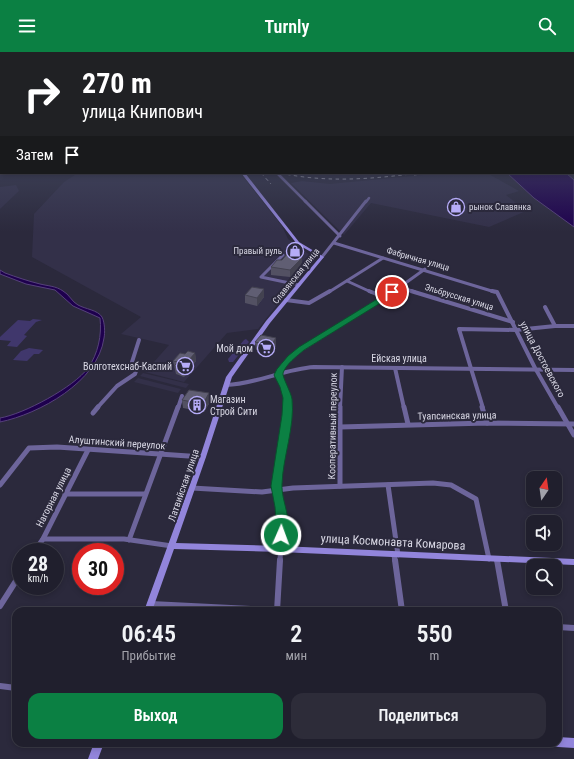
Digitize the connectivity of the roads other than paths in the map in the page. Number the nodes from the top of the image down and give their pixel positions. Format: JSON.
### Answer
{"nodes":[{"id":1,"x":244,"y":174,"type":"edge"},
{"id":2,"x":278,"y":174,"type":"edge"},
{"id":3,"x":369,"y":198,"type":"dead end"},
{"id":4,"x":340,"y":236,"type":"junction"},
{"id":5,"x":334,"y":243,"type":"junction"},
{"id":6,"x":283,"y":255,"type":"dead end"},
{"id":7,"x":322,"y":257,"type":"junction"},
{"id":8,"x":383,"y":258,"type":"junction"},
{"id":9,"x":424,"y":269,"type":"junction"},
{"id":10,"x":347,"y":281,"type":"junction"},
{"id":11,"x":299,"y":285,"type":"junction"},
{"id":12,"x":400,"y":287,"type":"junction"},
{"id":13,"x":497,"y":292,"type":"joint"},
{"id":14,"x":384,"y":297,"type":"junction"},
{"id":15,"x":286,"y":300,"type":"junction"},
{"id":16,"x":545,"y":307,"type":"dead end"},
{"id":17,"x":513,"y":322,"type":"junction"},
{"id":18,"x":555,"y":326,"type":"junction"},
{"id":19,"x":574,"y":326,"type":"edge"},
{"id":20,"x":516,"y":330,"type":"junction"},
{"id":21,"x":139,"y":340,"type":"dead end"},
{"id":22,"x":236,"y":366,"type":"joint"},
{"id":23,"x":342,"y":367,"type":"junction"},
{"id":24,"x":395,"y":368,"type":"junction"},
{"id":25,"x":472,"y":368,"type":"junction"},
{"id":26,"x":535,"y":368,"type":"junction"},
{"id":27,"x":574,"y":370,"type":"edge"},
{"id":28,"x":279,"y":375,"type":"junction"},
{"id":29,"x":226,"y":385,"type":"junction"},
{"id":30,"x":182,"y":396,"type":"dead end"},
{"id":31,"x":93,"y":413,"type":"dead end"},
{"id":32,"x":487,"y":423,"type":"junction"},
{"id":33,"x":408,"y":424,"type":"junction"},
{"id":34,"x":571,"y":424,"type":"edge"},
{"id":35,"x":340,"y":427,"type":"junction"},
{"id":36,"x":574,"y":435,"type":"edge"},
{"id":37,"x":88,"y":450,"type":"junction"},
{"id":38,"x":162,"y":454,"type":"junction"},
{"id":39,"x":203,"y":458,"type":"junction"},
{"id":40,"x":388,"y":484,"type":"junction"},
{"id":41,"x":0,"y":485,"type":"edge"},
{"id":42,"x":340,"y":486,"type":"junction"},
{"id":43,"x":192,"y":488,"type":"junction"},
{"id":44,"x":277,"y":491,"type":"junction"},
{"id":45,"x":65,"y":494,"type":"junction"},
{"id":46,"x":145,"y":494,"type":"junction"},
{"id":47,"x":43,"y":539,"type":"junction"},
{"id":48,"x":129,"y":540,"type":"junction"},
{"id":49,"x":40,"y":543,"type":"edge"},
{"id":50,"x":172,"y":546,"type":"junction"},
{"id":51,"x":280,"y":549,"type":"junction"},
{"id":52,"x":396,"y":555,"type":"junction"},
{"id":53,"x":493,"y":559,"type":"junction"},
{"id":54,"x":574,"y":562,"type":"edge"},
{"id":55,"x":12,"y":587,"type":"edge"},
{"id":56,"x":151,"y":604,"type":"junction"},
{"id":57,"x":0,"y":606,"type":"edge"},
{"id":58,"x":150,"y":607,"type":"edge"},
{"id":59,"x":205,"y":607,"type":"edge"},
{"id":60,"x":276,"y":607,"type":"edge"},
{"id":61,"x":402,"y":607,"type":"edge"},
{"id":62,"x":505,"y":607,"type":"edge"},
{"id":63,"x":562,"y":627,"type":"edge"},
{"id":64,"x":574,"y":628,"type":"edge"},
{"id":65,"x":0,"y":686,"type":"edge"},
{"id":66,"x":12,"y":688,"type":"edge"},
{"id":67,"x":562,"y":742,"type":"edge"},
{"id":68,"x":574,"y":743,"type":"edge"},
{"id":69,"x":98,"y":747,"type":"edge"},
{"id":70,"x":93,"y":759,"type":"edge"}],
"edges":[{"from":1,"to":7,"type":"main road"},
{"from":2,"to":4,"type":"street"},
{"from":3,"to":4,"type":"street","name":"Славянская улица"},
{"from":4,"to":5,"type":"street","name":"Славянская улица"},
{"from":5,"to":7,"type":"street","name":"Славянская улица"},
{"from":5,"to":8,"type":"street","name":"Фабричная улица"},
{"from":6,"to":11,"type":"street"},
{"from":7,"to":11,"type":"main road","name":"Славянская улица"},
{"from":8,"to":9,"type":"street","name":"Фабричная улица"},
{"from":8,"to":10,"type":"street"},
{"from":9,"to":12,"type":"street"},
{"from":9,"to":13,"type":"street","name":"Фабричная улица"},
{"from":10,"to":14,"type":"street"},
{"from":10,"to":15,"type":"street"},
{"from":11,"to":15,"type":"main road","name":"Славянская улица"},
{"from":12,"to":14,"type":"street"},
{"from":12,"to":17,"type":"street","name":"Эльбрусская улица"},
{"from":13,"to":17,"type":"street","name":"улица Достоевского"},
{"from":14,"to":28,"type":"street"},
{"from":15,"to":22,"type":"main road","name":"Славянская улица"},
{"from":16,"to":18,"type":"street"},
{"from":17,"to":20,"type":"street","name":"улица Достоевского"},
{"from":18,"to":19,"type":"street"},
{"from":18,"to":20,"type":"street"},
{"from":20,"to":25,"type":"street"},
{"from":20,"to":26,"type":"street","name":"улица Достоевского"},
{"from":21,"to":31,"type":"street"},
{"from":22,"to":29,"type":"main road","name":"Латвийская улица"},
{"from":23,"to":24,"type":"street","name":"Ейская улица"},
{"from":23,"to":28,"type":"street","name":"Ейская улица"},
{"from":23,"to":35,"type":"street","name":"Кооперативный переулок"},
{"from":24,"to":25,"type":"street","name":"Ейская улица"},
{"from":24,"to":33,"type":"street"},
{"from":25,"to":26,"type":"street","name":"Ейская улица"},
{"from":25,"to":32,"type":"street"},
{"from":26,"to":27,"type":"street","name":"Ейская улица"},
{"from":26,"to":34,"type":"street","name":"улица Достоевского"},
{"from":28,"to":29,"type":"street","name":"Ейская улица"},
{"from":28,"to":44,"type":"street"},
{"from":29,"to":39,"type":"main road","name":"Латвийская улица"},
{"from":30,"to":38,"type":"street"},
{"from":32,"to":33,"type":"street","name":"Туапсинская улица"},
{"from":32,"to":34,"type":"street","name":"Туапсинская улица"},
{"from":33,"to":35,"type":"street","name":"Туапсинская улица"},
{"from":34,"to":36,"type":"street","name":"улица Достоевского"},
{"from":35,"to":42,"type":"street","name":"Кооперативный переулок"},
{"from":37,"to":38,"type":"street","name":"Алуштинский переулок"},
{"from":37,"to":41,"type":"street","name":"Алуштинский переулок"},
{"from":37,"to":45,"type":"street","name":"Нагорная улица"},
{"from":38,"to":39,"type":"street","name":"Алуштинский переулок"},
{"from":38,"to":46,"type":"street"},
{"from":39,"to":43,"type":"main road","name":"Латвийская улица"},
{"from":40,"to":42,"type":"street"},
{"from":40,"to":52,"type":"street"},
{"from":40,"to":53,"type":"street"},
{"from":42,"to":44,"type":"street"},
{"from":43,"to":44,"type":"street"},
{"from":43,"to":50,"type":"main road","name":"Латвийская улица"},
{"from":44,"to":51,"type":"street"},
{"from":45,"to":46,"type":"street"},
{"from":45,"to":47,"type":"street","name":"Нагорная улица"},
{"from":46,"to":48,"type":"street"},
{"from":47,"to":48,"type":"street","name":"улица Космонавта Комарова"},
{"from":47,"to":49,"type":"street","name":"Нагорная улица"},
{"from":48,"to":50,"type":"street","name":"улица Космонавта Комарова"},
{"from":50,"to":51,"type":"main road","name":"улица Космонавта Комарова"},
{"from":50,"to":56,"type":"main road","name":"Латвийская улица"},
{"from":51,"to":52,"type":"main road","name":"улица Космонавта Комарова"},
{"from":51,"to":60,"type":"street"},
{"from":52,"to":53,"type":"main road","name":"улица Космонавта Комарова"},
{"from":52,"to":61,"type":"street"},
{"from":53,"to":54,"type":"main road","name":"улица Космонавта Комарова"},
{"from":53,"to":62,"type":"street"},
{"from":55,"to":57,"type":"street"},
{"from":56,"to":58,"type":"main road","name":"Латвийская улица"},
{"from":56,"to":59,"type":"street"},
{"from":63,"to":64,"type":"street"},
{"from":65,"to":66,"type":"street"},
{"from":67,"to":68,"type":"main road"},
{"from":69,"to":70,"type":"main road"}]}
